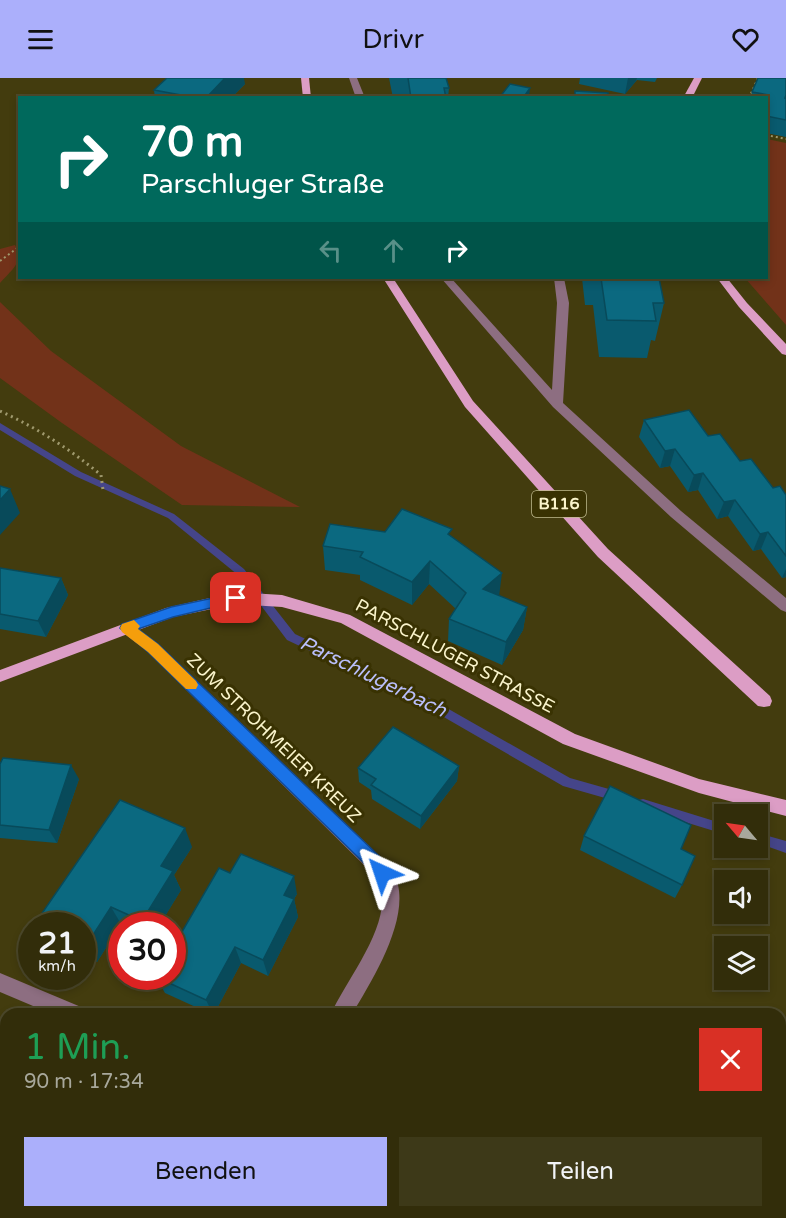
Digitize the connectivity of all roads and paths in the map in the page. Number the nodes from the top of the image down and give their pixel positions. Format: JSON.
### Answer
{"nodes":[{"id":1,"x":305,"y":78,"type":"edge"},
{"id":2,"x":353,"y":78,"type":"edge"},
{"id":3,"x":698,"y":78,"type":"edge"},
{"id":4,"x":758,"y":78,"type":"edge"},
{"id":5,"x":307,"y":96,"type":"edge"},
{"id":6,"x":360,"y":96,"type":"edge"},
{"id":7,"x":688,"y":96,"type":"edge"},
{"id":8,"x":751,"y":96,"type":"edge"},
{"id":9,"x":768,"y":135,"type":"edge"},
{"id":10,"x":785,"y":138,"type":"edge"},
{"id":11,"x":18,"y":248,"type":"edge"},
{"id":12,"x":0,"y":261,"type":"edge"},
{"id":13,"x":389,"y":279,"type":"edge"},
{"id":14,"x":447,"y":279,"type":"edge"},
{"id":15,"x":559,"y":279,"type":"edge"},
{"id":16,"x":723,"y":279,"type":"edge"},
{"id":17,"x":786,"y":351,"type":"edge"},
{"id":18,"x":557,"y":404,"type":"junction"},
{"id":19,"x":0,"y":411,"type":"edge"},
{"id":20,"x":103,"y":490,"type":"dead end"},
{"id":21,"x":786,"y":606,"type":"edge"},
{"id":22,"x":127,"y":628,"type":"junction"},
{"id":23,"x":0,"y":676,"type":"edge"},
{"id":24,"x":764,"y":701,"type":"dead end"},
{"id":25,"x":786,"y":808,"type":"edge"},
{"id":26,"x":0,"y":982,"type":"edge"},
{"id":27,"x":60,"y":1008,"type":"edge"},
{"id":28,"x":345,"y":1008,"type":"edge"}],
"edges":[{"from":1,"to":5,"type":"main road"},
{"from":2,"to":6,"type":"street"},
{"from":3,"to":7,"type":"main road"},
{"from":4,"to":8,"type":"path"},
{"from":9,"to":10,"type":"path"},
{"from":11,"to":12,"type":"path"},
{"from":13,"to":24,"type":"main road","number":"B116"},
{"from":14,"to":18,"type":"street"},
{"from":15,"to":18,"type":"street"},
{"from":16,"to":17,"type":"main road"},
{"from":18,"to":21,"type":"street"},
{"from":19,"to":20,"type":"path"},
{"from":22,"to":23,"type":"main road","name":"PARSCHLUGER STRASSE"},
{"from":22,"to":25,"type":"main road","name":"PARSCHLUGER STRASSE"},
{"from":22,"to":28,"type":"street","name":"ZUM STROHMEIER KREUZ"},
{"from":26,"to":27,"type":"street"}]}
